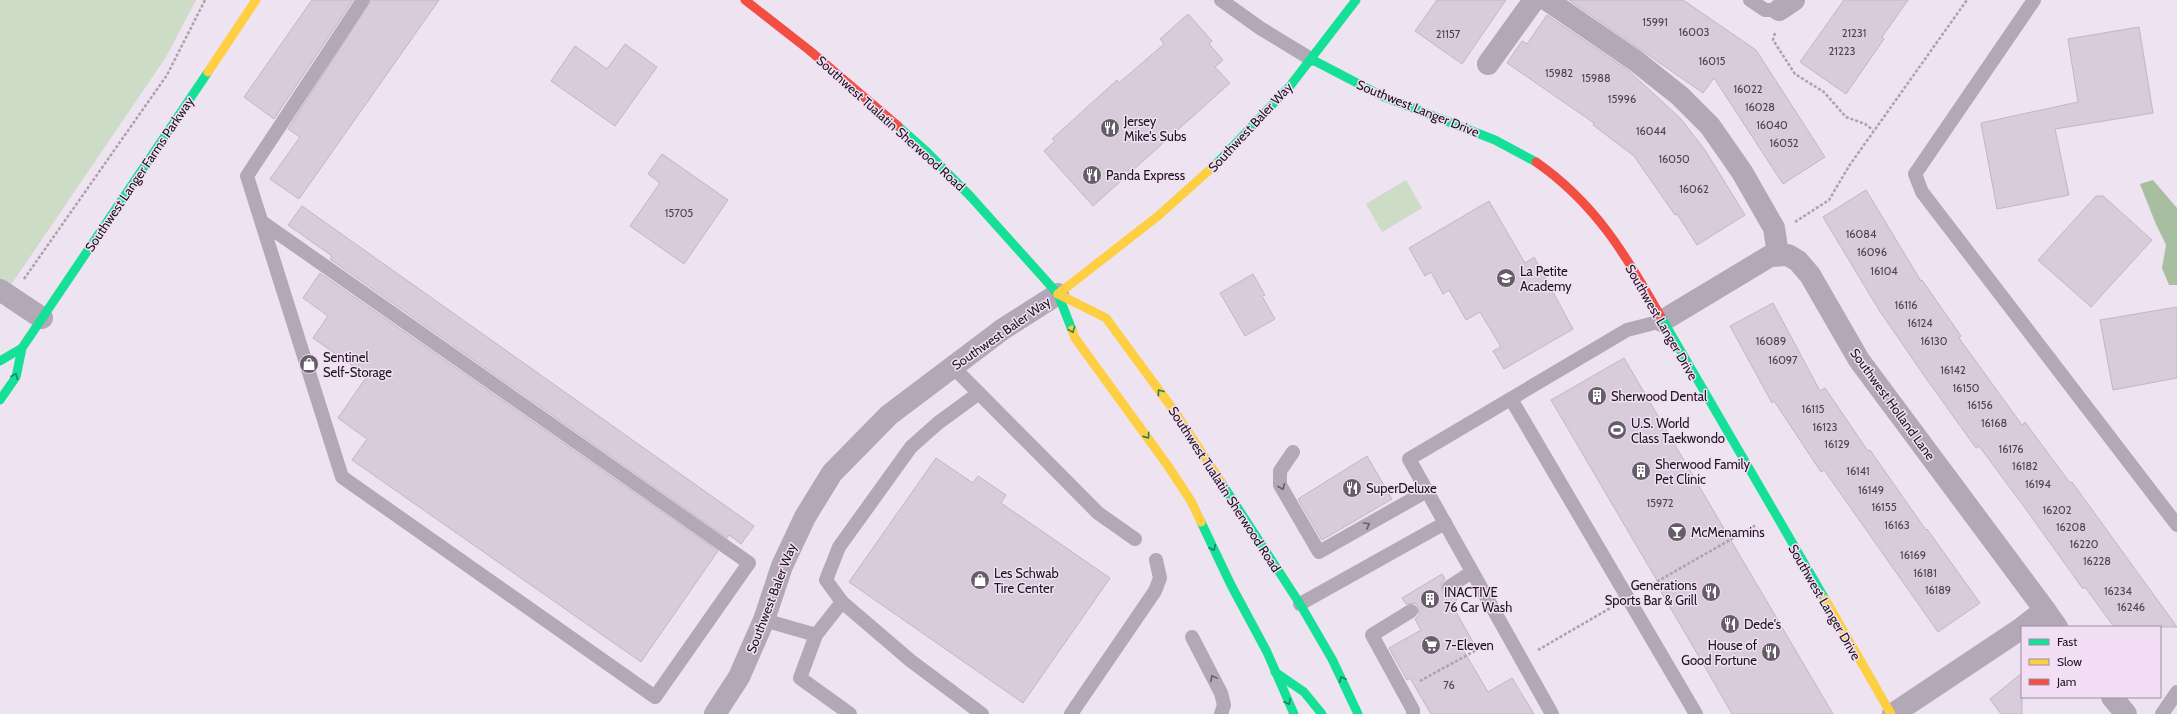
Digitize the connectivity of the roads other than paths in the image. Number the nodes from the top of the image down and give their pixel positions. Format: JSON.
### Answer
{"nodes":[{"id":1,"x":256,"y":0,"type":"edge"},
{"id":2,"x":363,"y":0,"type":"edge"},
{"id":3,"x":745,"y":0,"type":"edge"},
{"id":4,"x":1221,"y":0,"type":"edge"},
{"id":5,"x":1356,"y":0,"type":"edge"},
{"id":6,"x":1534,"y":0,"type":"edge"},
{"id":7,"x":1547,"y":0,"type":"edge"},
{"id":8,"x":1750,"y":0,"type":"edge"},
{"id":9,"x":2034,"y":0,"type":"edge"},
{"id":10,"x":1786,"y":5,"type":"edge"},
{"id":11,"x":1311,"y":59,"type":"junction"},
{"id":12,"x":1488,"y":64,"type":"dead end"},
{"id":13,"x":262,"y":222,"type":"junction"},
{"id":14,"x":1778,"y":254,"type":"junction"},
{"id":15,"x":6,"y":294,"type":"edge"},
{"id":16,"x":1058,"y":294,"type":"junction"},
{"id":17,"x":42,"y":318,"type":"junction"},
{"id":18,"x":1662,"y":321,"type":"junction"},
{"id":19,"x":22,"y":348,"type":"junction"},
{"id":20,"x":0,"y":361,"type":"edge"},
{"id":21,"x":953,"y":367,"type":"junction"},
{"id":22,"x":979,"y":393,"type":"junction"},
{"id":23,"x":1511,"y":399,"type":"junction"},
{"id":24,"x":0,"y":400,"type":"edge"},
{"id":25,"x":1293,"y":452,"type":"dead end"},
{"id":26,"x":1427,"y":491,"type":"junction"},
{"id":27,"x":1445,"y":523,"type":"junction"},
{"id":28,"x":2177,"y":525,"type":"edge"},
{"id":29,"x":1135,"y":539,"type":"dead end"},
{"id":30,"x":1156,"y":560,"type":"dead end"},
{"id":31,"x":1472,"y":572,"type":"junction"},
{"id":32,"x":1450,"y":587,"type":"dead end"},
{"id":33,"x":842,"y":602,"type":"junction"},
{"id":34,"x":1300,"y":604,"type":"junction"},
{"id":35,"x":1410,"y":611,"type":"dead end"},
{"id":36,"x":2051,"y":619,"type":"edge"},
{"id":37,"x":764,"y":620,"type":"junction"},
{"id":38,"x":2026,"y":626,"type":"edge"},
{"id":39,"x":2021,"y":628,"type":"edge"},
{"id":40,"x":816,"y":635,"type":"junction"},
{"id":41,"x":1192,"y":637,"type":"dead end"},
{"id":42,"x":1275,"y":672,"type":"junction"},
{"id":43,"x":2177,"y":692,"type":"edge"},
{"id":44,"x":2113,"y":698,"type":"edge"},
{"id":45,"x":841,"y":712,"type":"edge"},
{"id":46,"x":715,"y":714,"type":"edge"},
{"id":47,"x":982,"y":714,"type":"edge"},
{"id":48,"x":1071,"y":714,"type":"edge"},
{"id":49,"x":1221,"y":714,"type":"edge"},
{"id":50,"x":1294,"y":714,"type":"edge"},
{"id":51,"x":1322,"y":714,"type":"edge"},
{"id":52,"x":1358,"y":714,"type":"edge"},
{"id":53,"x":1412,"y":714,"type":"edge"},
{"id":54,"x":1552,"y":714,"type":"edge"},
{"id":55,"x":1696,"y":714,"type":"edge"},
{"id":56,"x":1892,"y":714,"type":"edge"},
{"id":57,"x":2126,"y":714,"type":"edge"},
{"id":58,"x":2162,"y":714,"type":"edge"}],
"edges":[{"from":1,"to":17,"type":"main road","name":"Southwest Langer Farms Parkway"},
{"from":2,"to":13,"type":"lane"},
{"from":3,"to":16,"type":"main road","name":"Southwest Tualatin Sherwood Road"},
{"from":4,"to":11,"type":"lane"},
{"from":5,"to":11,"type":"main road","name":"Southwest Baler Way"},
{"from":6,"to":12,"type":"street"},
{"from":7,"to":14,"type":"street"},
{"from":8,"to":10,"type":"lane"},
{"from":9,"to":28,"type":"lane"},
{"from":11,"to":16,"type":"main road","name":"Southwest Baler Way"},
{"from":11,"to":18,"type":"main road","name":"Southwest Langer Drive"},
{"from":13,"to":13,"type":"lane"},
{"from":14,"to":18,"type":"street"},
{"from":14,"to":36,"type":"street","name":"Southwest Holland Lane"},
{"from":15,"to":17,"type":"street"},
{"from":16,"to":21,"type":"street","name":"Southwest Baler Way"},
{"from":34,"to":16,"type":"main road","name":"Southwest Tualatin Sherwood Road","one_way":true},
{"from":16,"to":42,"type":"main road","name":"Southwest Tualatin Sherwood Road","one_way":true},
{"from":17,"to":19,"type":"main road","name":"Southwest Langer Farms Parkway"},
{"from":18,"to":23,"type":"lane"},
{"from":18,"to":56,"type":"main road","name":"Southwest Langer Drive"},
{"from":19,"to":20,"type":"main road","name":"Southwest Langer Farms Parkway"},
{"from":24,"to":19,"type":"main road","name":"Southwest Langer Farms Parkway","one_way":true},
{"from":21,"to":22,"type":"lane"},
{"from":21,"to":37,"type":"street","name":"Southwest Baler Way"},
{"from":22,"to":29,"type":"lane"},
{"from":22,"to":33,"type":"lane"},
{"from":23,"to":26,"type":"lane"},
{"from":23,"to":55,"type":"lane"},
{"from":25,"to":26,"type":"lane","one_way":true},
{"from":26,"to":27,"type":"lane"},
{"from":27,"to":31,"type":"lane"},
{"from":27,"to":34,"type":"lane"},
{"from":30,"to":48,"type":"lane"},
{"from":31,"to":32,"type":"lane"},
{"from":31,"to":54,"type":"lane"},
{"from":33,"to":40,"type":"lane"},
{"from":33,"to":47,"type":"lane"},
{"from":52,"to":34,"type":"main road","name":"Southwest Tualatin Sherwood Road","one_way":true},
{"from":35,"to":53,"type":"lane"},
{"from":36,"to":38,"type":"street","name":"Southwest Holland Lane"},
{"from":37,"to":40,"type":"lane"},
{"from":37,"to":46,"type":"street","name":"Southwest Baler Way"},
{"from":39,"to":56,"type":"street","name":"Southwest Holland Lane"},
{"from":40,"to":45,"type":"lane"},
{"from":49,"to":41,"type":"lane","one_way":true},
{"from":42,"to":50,"type":"main road","name":"Southwest Tualatin Sherwood Road","one_way":true},
{"from":42,"to":51,"type":"main road"},
{"from":43,"to":58,"type":"lane"},
{"from":44,"to":57,"type":"street"}]}
